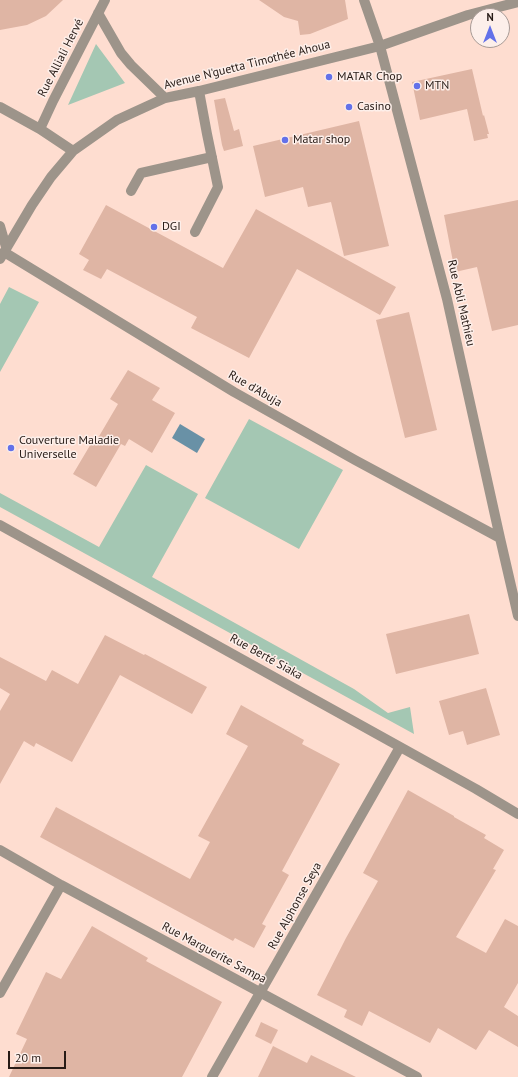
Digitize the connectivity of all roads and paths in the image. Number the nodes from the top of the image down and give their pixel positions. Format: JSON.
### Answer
{"nodes":[{"id":1,"x":105,"y":0,"type":"edge"},
{"id":2,"x":364,"y":0,"type":"edge"},
{"id":3,"x":517,"y":2,"type":"edge"},
{"id":4,"x":98,"y":13,"type":"junction"},
{"id":5,"x":380,"y":46,"type":"junction"},
{"id":6,"x":199,"y":91,"type":"junction"},
{"id":7,"x":165,"y":98,"type":"junction"},
{"id":8,"x":0,"y":107,"type":"edge"},
{"id":9,"x":40,"y":129,"type":"junction"},
{"id":10,"x":73,"y":151,"type":"junction"},
{"id":11,"x":212,"y":157,"type":"junction"},
{"id":12,"x":131,"y":190,"type":"dead end"},
{"id":13,"x":0,"y":226,"type":"edge"},
{"id":14,"x":195,"y":232,"type":"dead end"},
{"id":15,"x":4,"y":253,"type":"edge"},
{"id":16,"x":0,"y":525,"type":"edge"},
{"id":17,"x":500,"y":538,"type":"junction"},
{"id":18,"x":518,"y":614,"type":"edge"},
{"id":19,"x":400,"y":747,"type":"junction"},
{"id":20,"x":518,"y":814,"type":"edge"},
{"id":21,"x":0,"y":850,"type":"edge"},
{"id":22,"x":61,"y":885,"type":"junction"},
{"id":23,"x":0,"y":993,"type":"edge"},
{"id":24,"x":260,"y":993,"type":"junction"},
{"id":25,"x":212,"y":1077,"type":"edge"},
{"id":26,"x":417,"y":1077,"type":"edge"}],
"edges":[{"from":1,"to":4,"type":"street","name":"Rue Alliali Hervé"},
{"from":2,"to":5,"type":"street","name":"Rue Abli Mathieu"},
{"from":3,"to":5,"type":"street","name":"Avenue N'guetta Timothée Ahoua"},
{"from":4,"to":7,"type":"street"},
{"from":4,"to":9,"type":"street","name":"Rue Alliali Hervé"},
{"from":5,"to":6,"type":"street","name":"Avenue N'guetta Timothée Ahoua"},
{"from":5,"to":17,"type":"street","name":"Rue Abli Mathieu"},
{"from":6,"to":7,"type":"street","name":"Avenue N'guetta Timothée Ahoua"},
{"from":6,"to":11,"type":"street"},
{"from":7,"to":10,"type":"street","name":"Avenue N'guetta Timothée Ahoua"},
{"from":8,"to":9,"type":"street"},
{"from":9,"to":10,"type":"street"},
{"from":10,"to":15,"type":"street","name":"Avenue N'guetta Timothée Ahoua"},
{"from":11,"to":12,"type":"street"},
{"from":11,"to":14,"type":"street"},
{"from":13,"to":15,"type":"street"},
{"from":15,"to":17,"type":"street","name":"Rue d'Abuja"},
{"from":16,"to":19,"type":"street","name":"Rue Berté Siaka"},
{"from":17,"to":18,"type":"street","name":"Rue Abli Mathieu"},
{"from":19,"to":20,"type":"street","name":"Rue Berté Siaka"},
{"from":19,"to":24,"type":"street","name":"Rue Alphonse Seya"},
{"from":21,"to":22,"type":"street","name":"Rue Marguerite Sampa"},
{"from":22,"to":23,"type":"street"},
{"from":22,"to":24,"type":"street","name":"Rue Marguerite Sampa"},
{"from":24,"to":25,"type":"street","name":"Rue Alphonse Seya"},
{"from":24,"to":26,"type":"street","name":"Rue Marguerite Sampa"}]}
